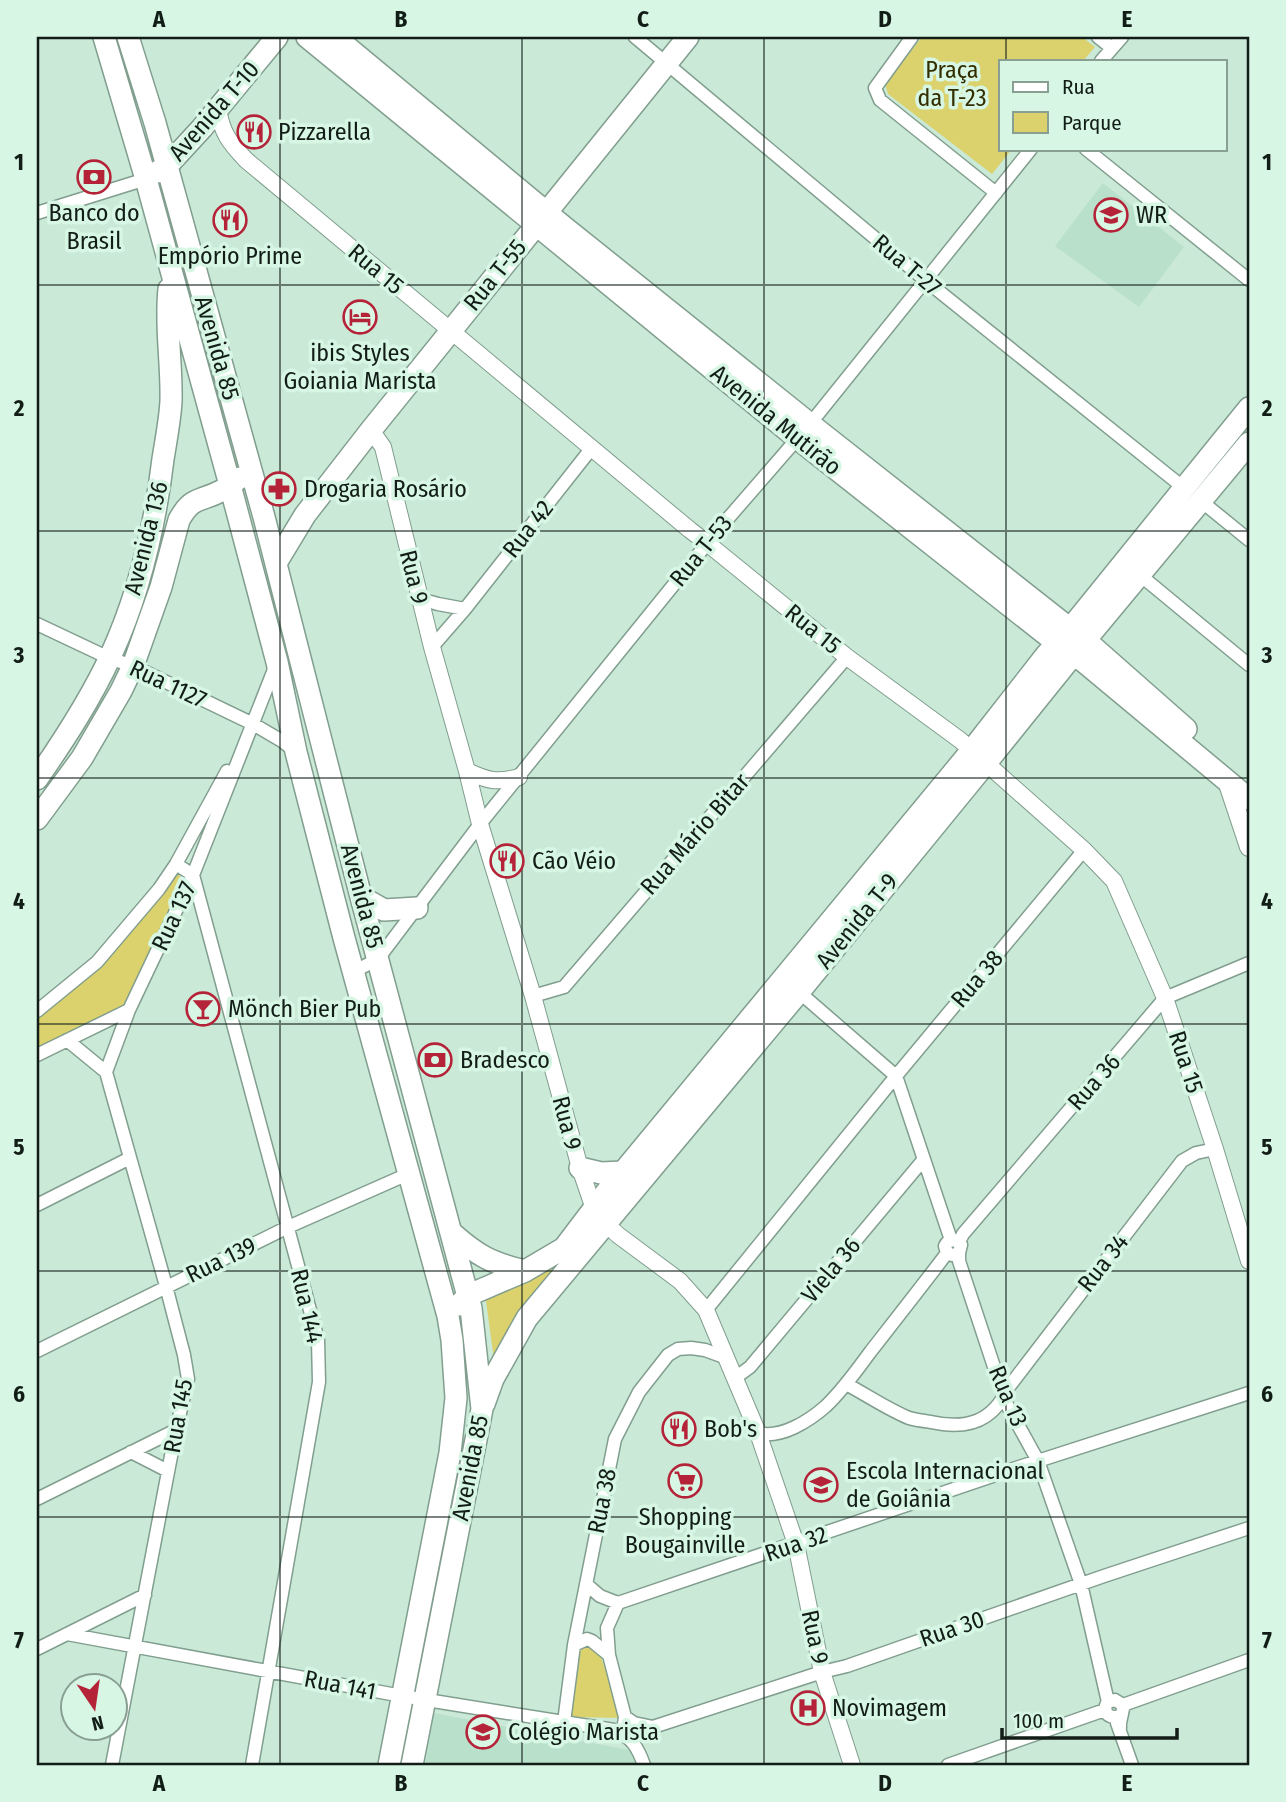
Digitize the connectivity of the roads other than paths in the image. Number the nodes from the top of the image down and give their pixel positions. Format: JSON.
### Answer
{"nodes":[{"id":1,"x":104,"y":37,"type":"edge"},
{"id":2,"x":128,"y":37,"type":"edge"},
{"id":3,"x":278,"y":37,"type":"edge"},
{"id":4,"x":307,"y":37,"type":"edge"},
{"id":5,"x":335,"y":37,"type":"edge"},
{"id":6,"x":635,"y":37,"type":"edge"},
{"id":7,"x":688,"y":37,"type":"edge"},
{"id":8,"x":912,"y":37,"type":"edge"},
{"id":9,"x":1098,"y":37,"type":"edge"},
{"id":10,"x":1122,"y":37,"type":"edge"},
{"id":11,"x":1112,"y":48,"type":"junction"},
{"id":12,"x":1102,"y":60,"type":"edge"},
{"id":13,"x":666,"y":63,"type":"junction"},
{"id":14,"x":218,"y":109,"type":"junction"},
{"id":15,"x":155,"y":123,"type":"junction"},
{"id":16,"x":202,"y":128,"type":"junction"},
{"id":17,"x":1030,"y":150,"type":"edge"},
{"id":18,"x":1087,"y":150,"type":"edge"},
{"id":19,"x":167,"y":166,"type":"junction"},
{"id":20,"x":146,"y":179,"type":"junction"},
{"id":21,"x":996,"y":193,"type":"junction"},
{"id":22,"x":37,"y":213,"type":"edge"},
{"id":23,"x":541,"y":218,"type":"junction"},
{"id":24,"x":171,"y":273,"type":"junction"},
{"id":25,"x":925,"y":280,"type":"junction"},
{"id":26,"x":1249,"y":280,"type":"edge"},
{"id":27,"x":450,"y":331,"type":"junction"},
{"id":28,"x":1249,"y":408,"type":"edge"},
{"id":29,"x":371,"y":430,"type":"junction"},
{"id":30,"x":804,"y":431,"type":"junction"},
{"id":31,"x":1249,"y":443,"type":"edge"},
{"id":32,"x":591,"y":449,"type":"junction"},
{"id":33,"x":251,"y":469,"type":"junction"},
{"id":34,"x":230,"y":485,"type":"junction"},
{"id":35,"x":1193,"y":494,"type":"junction"},
{"id":36,"x":196,"y":500,"type":"junction"},
{"id":37,"x":236,"y":511,"type":"junction"},
{"id":38,"x":305,"y":515,"type":"junction"},
{"id":39,"x":264,"y":517,"type":"junction"},
{"id":40,"x":1249,"y":540,"type":"edge"},
{"id":41,"x":707,"y":543,"type":"junction"},
{"id":42,"x":276,"y":564,"type":"junction"},
{"id":43,"x":1140,"y":575,"type":"junction"},
{"id":44,"x":419,"y":599,"type":"junction"},
{"id":45,"x":465,"y":609,"type":"junction"},
{"id":46,"x":37,"y":624,"type":"edge"},
{"id":47,"x":1071,"y":642,"type":"junction"},
{"id":48,"x":432,"y":647,"type":"junction"},
{"id":49,"x":847,"y":657,"type":"junction"},
{"id":50,"x":109,"y":658,"type":"junction"},
{"id":51,"x":277,"y":662,"type":"junction"},
{"id":52,"x":1249,"y":665,"type":"edge"},
{"id":53,"x":134,"y":666,"type":"junction"},
{"id":54,"x":253,"y":724,"type":"junction"},
{"id":55,"x":296,"y":752,"type":"junction"},
{"id":56,"x":979,"y":757,"type":"junction"},
{"id":57,"x":467,"y":771,"type":"junction"},
{"id":58,"x":519,"y":777,"type":"junction"},
{"id":59,"x":37,"y":779,"type":"edge"},
{"id":60,"x":1227,"y":781,"type":"junction"},
{"id":61,"x":1249,"y":783,"type":"edge"},
{"id":62,"x":1249,"y":799,"type":"edge"},
{"id":63,"x":37,"y":819,"type":"edge"},
{"id":64,"x":480,"y":824,"type":"junction"},
{"id":65,"x":1249,"y":847,"type":"edge"},
{"id":66,"x":1084,"y":850,"type":"junction"},
{"id":67,"x":176,"y":864,"type":"junction"},
{"id":68,"x":193,"y":876,"type":"junction"},
{"id":69,"x":361,"y":897,"type":"junction"},
{"id":70,"x":417,"y":908,"type":"junction"},
{"id":71,"x":378,"y":959,"type":"junction"},
{"id":72,"x":1249,"y":963,"type":"edge"},
{"id":73,"x":353,"y":972,"type":"junction"},
{"id":74,"x":799,"y":992,"type":"junction"},
{"id":75,"x":533,"y":996,"type":"junction"},
{"id":76,"x":1165,"y":998,"type":"junction"},
{"id":77,"x":129,"y":1010,"type":"junction"},
{"id":78,"x":37,"y":1011,"type":"edge"},
{"id":79,"x":67,"y":1040,"type":"junction"},
{"id":80,"x":37,"y":1055,"type":"edge"},
{"id":81,"x":106,"y":1072,"type":"junction"},
{"id":82,"x":896,"y":1076,"type":"junction"},
{"id":83,"x":904,"y":1100,"type":"junction"},
{"id":84,"x":870,"y":1108,"type":"junction"},
{"id":85,"x":1215,"y":1149,"type":"junction"},
{"id":86,"x":130,"y":1158,"type":"junction"},
{"id":87,"x":925,"y":1159,"type":"junction"},
{"id":88,"x":580,"y":1168,"type":"junction"},
{"id":89,"x":623,"y":1172,"type":"junction"},
{"id":90,"x":408,"y":1174,"type":"junction"},
{"id":91,"x":37,"y":1205,"type":"edge"},
{"id":92,"x":600,"y":1216,"type":"junction"},
{"id":93,"x":288,"y":1227,"type":"junction"},
{"id":94,"x":452,"y":1234,"type":"junction"},
{"id":95,"x":954,"y":1246,"type":"junction"},
{"id":96,"x":1249,"y":1261,"type":"edge"},
{"id":97,"x":525,"y":1272,"type":"junction"},
{"id":98,"x":166,"y":1286,"type":"junction"},
{"id":99,"x":469,"y":1295,"type":"junction"},
{"id":100,"x":706,"y":1310,"type":"junction"},
{"id":101,"x":448,"y":1316,"type":"junction"},
{"id":102,"x":37,"y":1351,"type":"edge"},
{"id":103,"x":727,"y":1358,"type":"junction"},
{"id":104,"x":736,"y":1378,"type":"junction"},
{"id":105,"x":846,"y":1384,"type":"junction"},
{"id":106,"x":1249,"y":1393,"type":"edge"},
{"id":107,"x":1004,"y":1401,"type":"junction"},
{"id":108,"x":482,"y":1409,"type":"junction"},
{"id":109,"x":176,"y":1430,"type":"junction"},
{"id":110,"x":758,"y":1433,"type":"junction"},
{"id":111,"x":131,"y":1452,"type":"junction"},
{"id":112,"x":1038,"y":1461,"type":"junction"},
{"id":113,"x":168,"y":1471,"type":"junction"},
{"id":114,"x":37,"y":1499,"type":"edge"},
{"id":115,"x":1249,"y":1528,"type":"edge"},
{"id":116,"x":796,"y":1544,"type":"junction"},
{"id":117,"x":586,"y":1584,"type":"junction"},
{"id":118,"x":1081,"y":1584,"type":"junction"},
{"id":119,"x":145,"y":1595,"type":"junction"},
{"id":120,"x":618,"y":1603,"type":"junction"},
{"id":121,"x":67,"y":1634,"type":"junction"},
{"id":122,"x":574,"y":1645,"type":"junction"},
{"id":123,"x":135,"y":1647,"type":"junction"},
{"id":124,"x":37,"y":1649,"type":"edge"},
{"id":125,"x":609,"y":1655,"type":"junction"},
{"id":126,"x":1249,"y":1660,"type":"edge"},
{"id":127,"x":269,"y":1671,"type":"junction"},
{"id":128,"x":822,"y":1672,"type":"junction"},
{"id":129,"x":402,"y":1696,"type":"junction"},
{"id":130,"x":424,"y":1699,"type":"junction"},
{"id":131,"x":1114,"y":1709,"type":"junction"},
{"id":132,"x":625,"y":1717,"type":"junction"},
{"id":133,"x":564,"y":1722,"type":"junction"},
{"id":134,"x":653,"y":1727,"type":"junction"},
{"id":135,"x":614,"y":1730,"type":"junction"},
{"id":136,"x":639,"y":1750,"type":"junction"},
{"id":137,"x":112,"y":1765,"type":"edge"},
{"id":138,"x":252,"y":1765,"type":"edge"},
{"id":139,"x":389,"y":1765,"type":"edge"},
{"id":140,"x":412,"y":1765,"type":"edge"},
{"id":141,"x":644,"y":1765,"type":"edge"},
{"id":142,"x":852,"y":1765,"type":"edge"},
{"id":143,"x":948,"y":1765,"type":"edge"},
{"id":144,"x":1132,"y":1765,"type":"edge"}],
"edges":[{"from":1,"to":20,"type":"main road","name":"Avenida 85"},
{"from":2,"to":15,"type":"main road","name":"Avenida 85"},
{"from":3,"to":14,"type":"main road","name":"Avenida T-10"},
{"from":4,"to":23,"type":"main road","name":"Avenida Mutirão"},
{"from":5,"to":23,"type":"main road","name":"Avenida Mutirão"},
{"from":6,"to":13,"type":"street","name":"Rua T-27"},
{"from":7,"to":13,"type":"main road","name":"Rua T-55"},
{"from":8,"to":21,"type":"street"},
{"from":9,"to":11,"type":"street"},
{"from":10,"to":11,"type":"street"},
{"from":11,"to":12,"type":"street"},
{"from":13,"to":23,"type":"main road","name":"Rua T-55"},
{"from":13,"to":25,"type":"street","name":"Rua T-27"},
{"from":14,"to":16,"type":"main road","name":"Avenida T-10"},
{"from":14,"to":27,"type":"street","name":"Rua 15"},
{"from":15,"to":16,"type":"main road"},
{"from":15,"to":19,"type":"main road","name":"Avenida 85"},
{"from":16,"to":19,"type":"main road","name":"Avenida T-10"},
{"from":17,"to":21,"type":"street","name":"Rua T-53"},
{"from":18,"to":26,"type":"street"},
{"from":19,"to":20,"type":"main road","name":"Avenida T-10"},
{"from":19,"to":33,"type":"main road","name":"Avenida 85"},
{"from":20,"to":22,"type":"street"},
{"from":20,"to":24,"type":"main road","name":"Avenida 85"},
{"from":21,"to":25,"type":"street","name":"Rua T-53"},
{"from":23,"to":27,"type":"main road","name":"Rua T-55"},
{"from":23,"to":30,"type":"main road","name":"Avenida Mutirão"},
{"from":24,"to":34,"type":"main road","name":"Avenida 85"},
{"from":24,"to":50,"type":"main road","name":"Avenida 136"},
{"from":25,"to":30,"type":"street","name":"Rua T-53"},
{"from":25,"to":35,"type":"street","name":"Rua T-27"},
{"from":27,"to":29,"type":"main road","name":"Rua T-55"},
{"from":27,"to":32,"type":"street","name":"Rua 15"},
{"from":28,"to":35,"type":"main road","name":"Avenida T-9"},
{"from":29,"to":38,"type":"main road","name":"Rua T-55"},
{"from":29,"to":44,"type":"street","name":"Rua 9"},
{"from":30,"to":41,"type":"street","name":"Rua T-53"},
{"from":30,"to":47,"type":"main road","name":"Avenida Mutirão"},
{"from":31,"to":35,"type":"main road","name":"Avenida T-9"},
{"from":32,"to":41,"type":"street","name":"Rua 15"},
{"from":32,"to":45,"type":"street","name":"Rua 42"},
{"from":33,"to":34,"type":"main road","name":"Avenida 136"},
{"from":33,"to":39,"type":"main road","name":"Avenida 85"},
{"from":34,"to":36,"type":"main road","name":"Avenida 136"},
{"from":34,"to":37,"type":"main road","name":"Avenida 85"},
{"from":35,"to":40,"type":"street","name":"Rua T-27"},
{"from":35,"to":43,"type":"main road","name":"Avenida T-9"},
{"from":35,"to":47,"type":"main road","name":"Avenida T-9"},
{"from":36,"to":37,"type":"main road","name":"Avenida 136"},
{"from":36,"to":53,"type":"main road","name":"Avenida 136"},
{"from":37,"to":39,"type":"main road","name":"Avenida 136"},
{"from":37,"to":51,"type":"main road","name":"Avenida 85"},
{"from":38,"to":39,"type":"main road"},
{"from":38,"to":42,"type":"main road","name":"Rua T-55"},
{"from":39,"to":42,"type":"main road","name":"Avenida 85"},
{"from":41,"to":49,"type":"street","name":"Rua 15"},
{"from":41,"to":58,"type":"street","name":"Rua T-53"},
{"from":42,"to":69,"type":"main road","name":"Avenida 85"},
{"from":43,"to":47,"type":"main road","name":"Avenida T-9"},
{"from":43,"to":52,"type":"street"},
{"from":44,"to":45,"type":"street"},
{"from":44,"to":48,"type":"street","name":"Rua 9"},
{"from":45,"to":48,"type":"street","name":"Rua 42"},
{"from":46,"to":50,"type":"street","name":"Rua 1127"},
{"from":47,"to":56,"type":"main road","name":"Avenida T-9"},
{"from":47,"to":60,"type":"main road","name":"Avenida Mutirão"},
{"from":47,"to":61,"type":"main road","name":"Avenida Mutirão"},
{"from":48,"to":57,"type":"street","name":"Rua 9"},
{"from":49,"to":56,"type":"street","name":"Rua 15"},
{"from":49,"to":75,"type":"street","name":"Rua Mário Bitar"},
{"from":50,"to":53,"type":"street","name":"Rua 1127"},
{"from":50,"to":59,"type":"main road","name":"Avenida 136"},
{"from":51,"to":54,"type":"street","name":"Rua 137"},
{"from":51,"to":55,"type":"main road","name":"Avenida 85"},
{"from":53,"to":54,"type":"street","name":"Rua 1127"},
{"from":53,"to":63,"type":"main road","name":"Avenida 136"},
{"from":54,"to":55,"type":"street","name":"Rua 1127"},
{"from":54,"to":67,"type":"street","name":"Rua 137"},
{"from":54,"to":68,"type":"street","name":"Rua 137"},
{"from":55,"to":73,"type":"main road","name":"Avenida 85"},
{"from":56,"to":66,"type":"street","name":"Rua 15"},
{"from":56,"to":74,"type":"main road","name":"Avenida T-9"},
{"from":56,"to":89,"type":"main road","name":"Avenida T-9"},
{"from":57,"to":58,"type":"street"},
{"from":57,"to":64,"type":"street","name":"Rua 9"},
{"from":58,"to":64,"type":"street","name":"Rua T-53"},
{"from":60,"to":62,"type":"main road","name":"Avenida Mutirão"},
{"from":60,"to":65,"type":"main road"},
{"from":64,"to":70,"type":"street","name":"Rua T-53"},
{"from":64,"to":75,"type":"street","name":"Rua 9"},
{"from":66,"to":76,"type":"street","name":"Rua 15"},
{"from":66,"to":82,"type":"street","name":"Rua 38"},
{"from":67,"to":68,"type":"street"},
{"from":67,"to":78,"type":"street","name":"Rua 137"},
{"from":68,"to":77,"type":"street","name":"Rua 137"},
{"from":68,"to":93,"type":"street","name":"Rua 144"},
{"from":69,"to":70,"type":"main road"},
{"from":69,"to":71,"type":"main road","name":"Avenida 85"},
{"from":70,"to":71,"type":"street","name":"Rua T-53"},
{"from":71,"to":73,"type":"street"},
{"from":71,"to":94,"type":"main road","name":"Avenida 85"},
{"from":72,"to":76,"type":"street","name":"Rua 36"},
{"from":73,"to":90,"type":"main road","name":"Avenida 85"},
{"from":74,"to":82,"type":"street"},
{"from":74,"to":92,"type":"main road","name":"Avenida T-9"},
{"from":75,"to":88,"type":"street","name":"Rua 9"},
{"from":76,"to":85,"type":"street","name":"Rua 15"},
{"from":76,"to":95,"type":"street","name":"Rua 36"},
{"from":77,"to":79,"type":"street"},
{"from":77,"to":81,"type":"street"},
{"from":79,"to":80,"type":"street"},
{"from":79,"to":81,"type":"street"},
{"from":81,"to":86,"type":"street","name":"Rua 145"},
{"from":82,"to":83,"type":"street","name":"Rua 13"},
{"from":82,"to":84,"type":"street","name":"Rua 38"},
{"from":83,"to":84,"type":"street"},
{"from":83,"to":87,"type":"street","name":"Rua 13"},
{"from":84,"to":100,"type":"street","name":"Rua 38"},
{"from":85,"to":96,"type":"street","name":"Rua 15"},
{"from":85,"to":107,"type":"street","name":"Rua 34"},
{"from":86,"to":91,"type":"street"},
{"from":86,"to":98,"type":"street","name":"Rua 145"},
{"from":87,"to":95,"type":"street","name":"Rua 13"},
{"from":87,"to":104,"type":"street","name":"Viela 36"},
{"from":88,"to":89,"type":"main road"},
{"from":88,"to":92,"type":"street","name":"Rua 9"},
{"from":89,"to":92,"type":"main road","name":"Avenida T-9"},
{"from":90,"to":93,"type":"street","name":"Rua 139"},
{"from":90,"to":101,"type":"main road","name":"Avenida 85"},
{"from":92,"to":97,"type":"main road","name":"Avenida T-9"},
{"from":92,"to":100,"type":"street","name":"Rua 9"},
{"from":92,"to":108,"type":"main road","name":"Avenida T-9"},
{"from":93,"to":98,"type":"street","name":"Rua 139"},
{"from":93,"to":127,"type":"street","name":"Rua 144"},
{"from":94,"to":97,"type":"main road"},
{"from":94,"to":99,"type":"main road","name":"Avenida 85"},
{"from":95,"to":105,"type":"street","name":"Rua 36"},
{"from":95,"to":107,"type":"street","name":"Rua 13"},
{"from":97,"to":99,"type":"main road","name":"Avenida T-9"},
{"from":98,"to":102,"type":"street","name":"Rua 139"},
{"from":98,"to":109,"type":"street","name":"Rua 145"},
{"from":99,"to":101,"type":"main road","name":"Avenida T-9"},
{"from":99,"to":108,"type":"main road","name":"Avenida 85"},
{"from":100,"to":103,"type":"street","name":"Rua 9"},
{"from":101,"to":129,"type":"main road","name":"Avenida 85"},
{"from":103,"to":104,"type":"street","name":"Rua 9"},
{"from":103,"to":117,"type":"street","name":"Rua 38"},
{"from":104,"to":110,"type":"street","name":"Rua 9"},
{"from":105,"to":107,"type":"street"},
{"from":105,"to":110,"type":"street","name":"Rua 36"},
{"from":106,"to":112,"type":"street","name":"Rua 32"},
{"from":107,"to":112,"type":"street","name":"Rua 13"},
{"from":108,"to":130,"type":"main road","name":"Avenida 85"},
{"from":109,"to":111,"type":"street"},
{"from":109,"to":113,"type":"street","name":"Rua 145"},
{"from":110,"to":116,"type":"street","name":"Rua 9"},
{"from":111,"to":113,"type":"street"},
{"from":111,"to":114,"type":"street"},
{"from":112,"to":116,"type":"street","name":"Rua 32"},
{"from":112,"to":118,"type":"street","name":"Rua 13"},
{"from":113,"to":119,"type":"street","name":"Rua 145"},
{"from":115,"to":118,"type":"street","name":"Rua 30"},
{"from":116,"to":120,"type":"street","name":"Rua 32"},
{"from":116,"to":128,"type":"street","name":"Rua 9"},
{"from":117,"to":120,"type":"street"},
{"from":117,"to":122,"type":"street","name":"Rua 38"},
{"from":118,"to":128,"type":"street","name":"Rua 30"},
{"from":118,"to":131,"type":"street","name":"Rua 13"},
{"from":119,"to":121,"type":"street"},
{"from":119,"to":123,"type":"street","name":"Rua 145"},
{"from":120,"to":125,"type":"street"},
{"from":121,"to":123,"type":"street","name":"Rua 141"},
{"from":121,"to":124,"type":"street"},
{"from":122,"to":125,"type":"street"},
{"from":122,"to":133,"type":"street","name":"Rua 38"},
{"from":123,"to":127,"type":"street","name":"Rua 141"},
{"from":123,"to":137,"type":"street","name":"Rua 145"},
{"from":125,"to":132,"type":"street"},
{"from":126,"to":131,"type":"street"},
{"from":127,"to":129,"type":"street","name":"Rua 141"},
{"from":127,"to":138,"type":"street","name":"Rua 144"},
{"from":128,"to":134,"type":"street","name":"Rua 30"},
{"from":128,"to":142,"type":"street","name":"Rua 9"},
{"from":129,"to":130,"type":"street","name":"Rua 141"},
{"from":129,"to":139,"type":"main road","name":"Avenida 85"},
{"from":130,"to":133,"type":"street","name":"Rua 141"},
{"from":130,"to":140,"type":"main road","name":"Avenida 85"},
{"from":131,"to":143,"type":"street"},
{"from":131,"to":144,"type":"street","name":"Rua 13"},
{"from":132,"to":134,"type":"street"},
{"from":132,"to":135,"type":"street"},
{"from":133,"to":135,"type":"street","name":"Rua 141"},
{"from":134,"to":136,"type":"street"},
{"from":135,"to":136,"type":"street"},
{"from":136,"to":141,"type":"street"}]}
